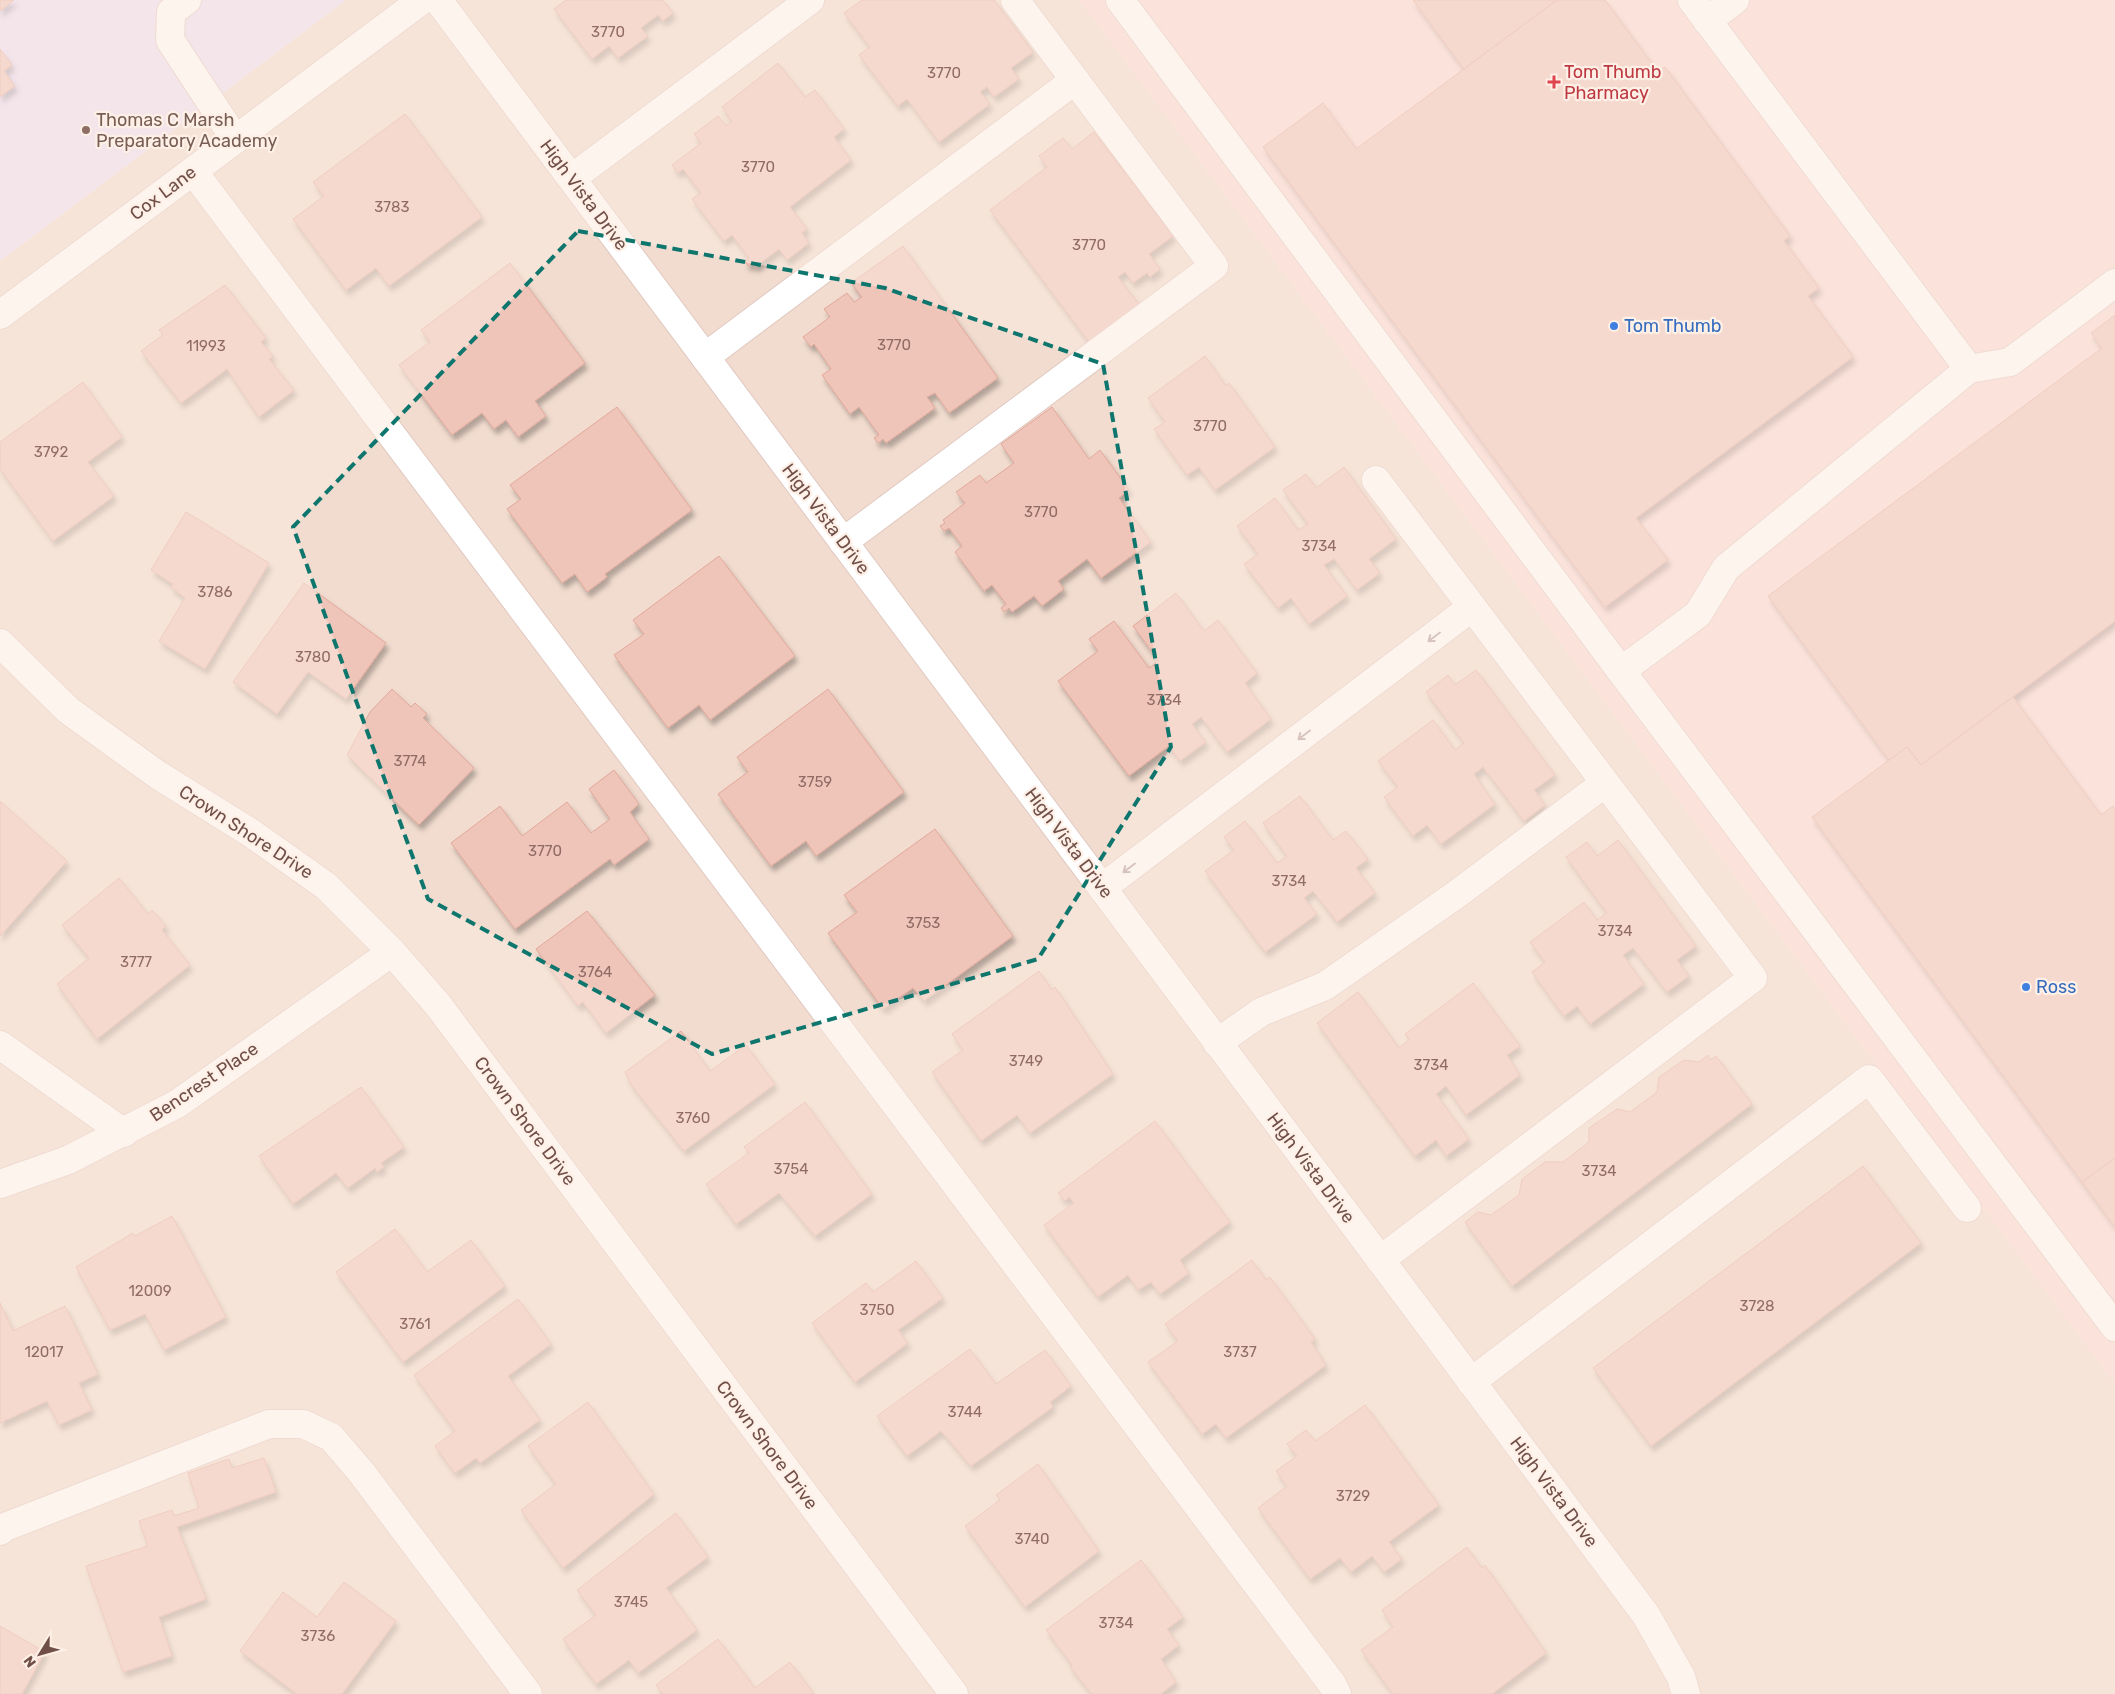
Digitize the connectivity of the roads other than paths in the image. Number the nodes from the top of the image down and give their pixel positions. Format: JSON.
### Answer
{"nodes":[{"id":1,"x":187,"y":0,"type":"edge"},
{"id":2,"x":422,"y":0,"type":"edge"},
{"id":3,"x":438,"y":0,"type":"edge"},
{"id":4,"x":810,"y":0,"type":"edge"},
{"id":5,"x":1015,"y":0,"type":"edge"},
{"id":6,"x":1120,"y":0,"type":"edge"},
{"id":7,"x":1735,"y":0,"type":"edge"},
{"id":8,"x":1700,"y":10,"type":"edge"},
{"id":9,"x":1075,"y":80,"type":"junction"},
{"id":10,"x":234,"y":139,"type":"junction"},
{"id":11,"x":193,"y":171,"type":"junction"},
{"id":12,"x":572,"y":178,"type":"junction"},
{"id":13,"x":2115,"y":283,"type":"edge"},
{"id":14,"x":0,"y":315,"type":"edge"},
{"id":15,"x":704,"y":357,"type":"junction"},
{"id":16,"x":1969,"y":369,"type":"junction"},
{"id":17,"x":1376,"y":480,"type":"dead end"},
{"id":18,"x":843,"y":542,"type":"junction"},
{"id":19,"x":1472,"y":608,"type":"junction"},
{"id":20,"x":0,"y":643,"type":"edge"},
{"id":21,"x":1620,"y":671,"type":"junction"},
{"id":22,"x":1605,"y":784,"type":"junction"},
{"id":23,"x":1102,"y":888,"type":"junction"},
{"id":24,"x":392,"y":952,"type":"junction"},
{"id":25,"x":1217,"y":1043,"type":"junction"},
{"id":26,"x":0,"y":1045,"type":"edge"},
{"id":27,"x":124,"y":1133,"type":"junction"},
{"id":28,"x":0,"y":1184,"type":"edge"},
{"id":29,"x":1967,"y":1208,"type":"dead end"},
{"id":30,"x":1380,"y":1260,"type":"junction"},
{"id":31,"x":2115,"y":1327,"type":"edge"},
{"id":32,"x":1471,"y":1382,"type":"junction"},
{"id":33,"x":0,"y":1530,"type":"edge"},
{"id":34,"x":528,"y":1694,"type":"edge"},
{"id":35,"x":954,"y":1694,"type":"edge"},
{"id":36,"x":1337,"y":1694,"type":"edge"},
{"id":37,"x":1686,"y":1694,"type":"edge"}],
"edges":[{"from":1,"to":10,"type":"street"},
{"from":2,"to":10,"type":"street","name":"Cox Lane"},
{"from":3,"to":12,"type":"street","name":"High Vista Drive"},
{"from":4,"to":12,"type":"street"},
{"from":5,"to":9,"type":"street"},
{"from":6,"to":21,"type":"street"},
{"from":7,"to":8,"type":"street"},
{"from":8,"to":16,"type":"street"},
{"from":9,"to":15,"type":"street"},
{"from":9,"to":18,"type":"street"},
{"from":10,"to":11,"type":"street","name":"Cox Lane"},
{"from":11,"to":14,"type":"street","name":"Cox Lane"},
{"from":11,"to":36,"type":"street"},
{"from":12,"to":15,"type":"street","name":"High Vista Drive"},
{"from":13,"to":16,"type":"street"},
{"from":15,"to":18,"type":"street","name":"High Vista Drive"},
{"from":16,"to":21,"type":"street"},
{"from":17,"to":19,"type":"street"},
{"from":18,"to":23,"type":"street","name":"High Vista Drive"},
{"from":19,"to":22,"type":"street"},
{"from":19,"to":23,"type":"street","one_way":true},
{"from":20,"to":24,"type":"street","name":"Crown Shore Drive"},
{"from":21,"to":31,"type":"street"},
{"from":22,"to":25,"type":"street"},
{"from":22,"to":30,"type":"street"},
{"from":23,"to":25,"type":"street","name":"High Vista Drive"},
{"from":24,"to":27,"type":"street","name":"Bencrest Place"},
{"from":24,"to":35,"type":"street","name":"Crown Shore Drive"},
{"from":25,"to":30,"type":"street","name":"High Vista Drive"},
{"from":26,"to":27,"type":"street"},
{"from":27,"to":28,"type":"street","name":"Bencrest Place"},
{"from":29,"to":32,"type":"street"},
{"from":30,"to":32,"type":"street","name":"High Vista Drive"},
{"from":32,"to":37,"type":"street","name":"High Vista Drive"},
{"from":33,"to":34,"type":"street"}]}
